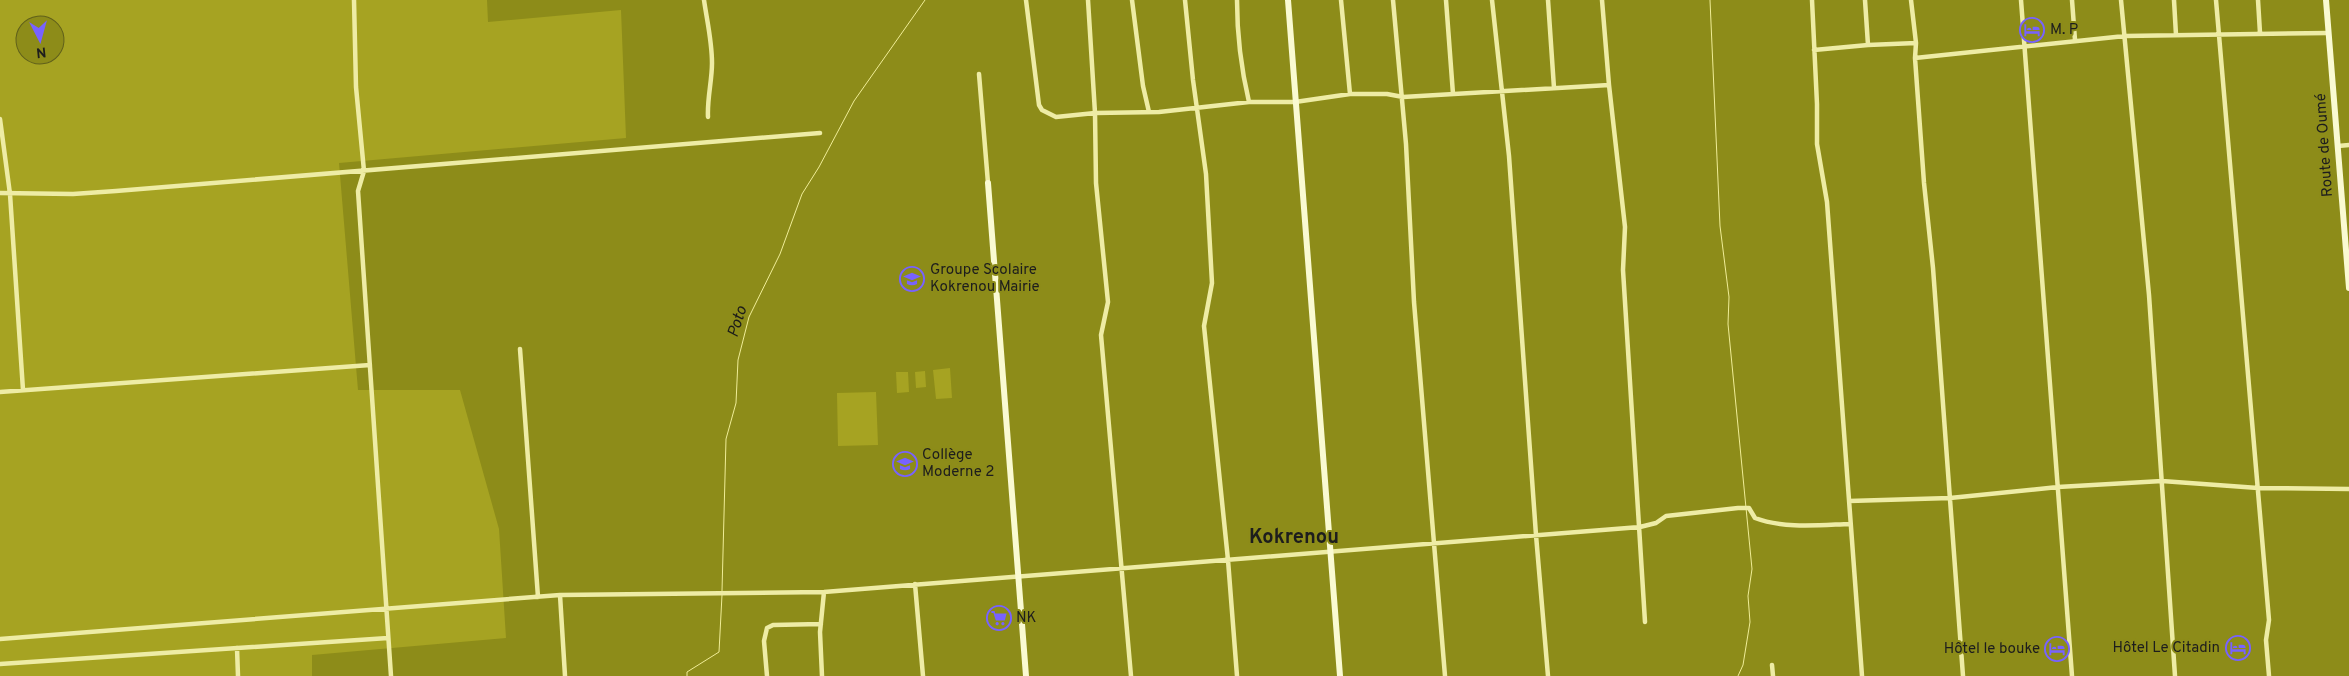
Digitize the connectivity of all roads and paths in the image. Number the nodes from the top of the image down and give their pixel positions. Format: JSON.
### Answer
{"nodes":[{"id":1,"x":354,"y":0,"type":"edge"},
{"id":2,"x":704,"y":0,"type":"edge"},
{"id":3,"x":1026,"y":0,"type":"edge"},
{"id":4,"x":1088,"y":0,"type":"edge"},
{"id":5,"x":1132,"y":0,"type":"edge"},
{"id":6,"x":1185,"y":0,"type":"edge"},
{"id":7,"x":1237,"y":0,"type":"edge"},
{"id":8,"x":1288,"y":0,"type":"edge"},
{"id":9,"x":1341,"y":0,"type":"edge"},
{"id":10,"x":1393,"y":0,"type":"edge"},
{"id":11,"x":1446,"y":0,"type":"edge"},
{"id":12,"x":1492,"y":0,"type":"edge"},
{"id":13,"x":1548,"y":0,"type":"edge"},
{"id":14,"x":1602,"y":0,"type":"edge"},
{"id":15,"x":1812,"y":0,"type":"edge"},
{"id":16,"x":1865,"y":0,"type":"edge"},
{"id":17,"x":1911,"y":0,"type":"edge"},
{"id":18,"x":2021,"y":0,"type":"edge"},
{"id":19,"x":2072,"y":0,"type":"edge"},
{"id":20,"x":2121,"y":0,"type":"edge"},
{"id":21,"x":2174,"y":0,"type":"edge"},
{"id":22,"x":2216,"y":0,"type":"edge"},
{"id":23,"x":2258,"y":0,"type":"edge"},
{"id":24,"x":2326,"y":0,"type":"edge"},
{"id":25,"x":2260,"y":33,"type":"junction"},
{"id":26,"x":2328,"y":33,"type":"junction"},
{"id":27,"x":2176,"y":35,"type":"junction"},
{"id":28,"x":2125,"y":36,"type":"junction"},
{"id":29,"x":2219,"y":36,"type":"junction"},
{"id":30,"x":2075,"y":40,"type":"junction"},
{"id":31,"x":1916,"y":43,"type":"junction"},
{"id":32,"x":1868,"y":45,"type":"junction"},
{"id":33,"x":2023,"y":46,"type":"junction"},
{"id":34,"x":1814,"y":50,"type":"junction"},
{"id":35,"x":1915,"y":58,"type":"junction"},
{"id":36,"x":979,"y":74,"type":"dead end"},
{"id":37,"x":1609,"y":85,"type":"junction"},
{"id":38,"x":1554,"y":88,"type":"junction"},
{"id":39,"x":1501,"y":91,"type":"junction"},
{"id":40,"x":1350,"y":94,"type":"junction"},
{"id":41,"x":1454,"y":94,"type":"junction"},
{"id":42,"x":1403,"y":97,"type":"junction"},
{"id":43,"x":1249,"y":102,"type":"junction"},
{"id":44,"x":1295,"y":102,"type":"junction"},
{"id":45,"x":1198,"y":107,"type":"junction"},
{"id":46,"x":1149,"y":112,"type":"junction"},
{"id":47,"x":1095,"y":113,"type":"junction"},
{"id":48,"x":708,"y":117,"type":"dead end"},
{"id":49,"x":0,"y":119,"type":"edge"},
{"id":50,"x":820,"y":133,"type":"dead end"},
{"id":51,"x":2349,"y":144,"type":"edge"},
{"id":52,"x":2338,"y":146,"type":"junction"},
{"id":53,"x":364,"y":171,"type":"junction"},
{"id":54,"x":988,"y":183,"type":"joint"},
{"id":55,"x":0,"y":193,"type":"edge"},
{"id":56,"x":10,"y":194,"type":"junction"},
{"id":57,"x":2349,"y":288,"type":"edge"},
{"id":58,"x":520,"y":349,"type":"dead end"},
{"id":59,"x":370,"y":365,"type":"junction"},
{"id":60,"x":23,"y":390,"type":"junction"},
{"id":61,"x":0,"y":392,"type":"edge"},
{"id":62,"x":2162,"y":481,"type":"junction"},
{"id":63,"x":2058,"y":487,"type":"junction"},
{"id":64,"x":2258,"y":488,"type":"junction"},
{"id":65,"x":2349,"y":488,"type":"edge"},
{"id":66,"x":1950,"y":498,"type":"junction"},
{"id":67,"x":1849,"y":501,"type":"junction"},
{"id":68,"x":1850,"y":524,"type":"junction"},
{"id":69,"x":1640,"y":527,"type":"junction"},
{"id":70,"x":1536,"y":535,"type":"junction"},
{"id":71,"x":1435,"y":544,"type":"junction"},
{"id":72,"x":1330,"y":551,"type":"junction"},
{"id":73,"x":1228,"y":560,"type":"junction"},
{"id":74,"x":1122,"y":567,"type":"junction"},
{"id":75,"x":1018,"y":576,"type":"junction"},
{"id":76,"x":915,"y":584,"type":"junction"},
{"id":77,"x":824,"y":592,"type":"junction"},
{"id":78,"x":560,"y":596,"type":"junction"},
{"id":79,"x":538,"y":597,"type":"junction"},
{"id":80,"x":386,"y":609,"type":"junction"},
{"id":81,"x":1645,"y":622,"type":"dead end"},
{"id":82,"x":821,"y":624,"type":"junction"},
{"id":83,"x":388,"y":638,"type":"junction"},
{"id":84,"x":0,"y":639,"type":"edge"},
{"id":85,"x":237,"y":648,"type":"junction"},
{"id":86,"x":0,"y":664,"type":"edge"},
{"id":87,"x":1772,"y":665,"type":"dead end"},
{"id":88,"x":238,"y":676,"type":"edge"},
{"id":89,"x":391,"y":676,"type":"edge"},
{"id":90,"x":565,"y":676,"type":"edge"},
{"id":91,"x":767,"y":676,"type":"edge"},
{"id":92,"x":822,"y":676,"type":"edge"},
{"id":93,"x":923,"y":676,"type":"edge"},
{"id":94,"x":1026,"y":676,"type":"edge"},
{"id":95,"x":1130,"y":676,"type":"edge"},
{"id":96,"x":1237,"y":676,"type":"edge"},
{"id":97,"x":1340,"y":676,"type":"edge"},
{"id":98,"x":1445,"y":676,"type":"edge"},
{"id":99,"x":1548,"y":676,"type":"edge"},
{"id":100,"x":1773,"y":676,"type":"edge"},
{"id":101,"x":1862,"y":676,"type":"edge"},
{"id":102,"x":1963,"y":676,"type":"edge"},
{"id":103,"x":2072,"y":676,"type":"edge"},
{"id":104,"x":2175,"y":676,"type":"edge"},
{"id":105,"x":2269,"y":676,"type":"edge"}],
"edges":[{"from":1,"to":53,"type":"street"},
{"from":2,"to":48,"type":"street"},
{"from":3,"to":47,"type":"street"},
{"from":4,"to":47,"type":"street"},
{"from":5,"to":46,"type":"street"},
{"from":6,"to":45,"type":"street"},
{"from":7,"to":43,"type":"street"},
{"from":8,"to":44,"type":"street"},
{"from":9,"to":40,"type":"street"},
{"from":10,"to":42,"type":"street"},
{"from":11,"to":41,"type":"street"},
{"from":12,"to":39,"type":"street"},
{"from":13,"to":38,"type":"street"},
{"from":14,"to":37,"type":"street"},
{"from":15,"to":34,"type":"street"},
{"from":16,"to":32,"type":"street"},
{"from":17,"to":31,"type":"street"},
{"from":18,"to":33,"type":"street"},
{"from":19,"to":30,"type":"street"},
{"from":20,"to":28,"type":"street"},
{"from":21,"to":27,"type":"street"},
{"from":22,"to":29,"type":"street"},
{"from":23,"to":25,"type":"street"},
{"from":24,"to":26,"type":"street","name":"Route de Oumé"},
{"from":25,"to":26,"type":"street"},
{"from":25,"to":29,"type":"street"},
{"from":26,"to":52,"type":"street","name":"Route de Oumé"},
{"from":27,"to":28,"type":"street"},
{"from":27,"to":29,"type":"street"},
{"from":28,"to":30,"type":"street"},
{"from":28,"to":62,"type":"street"},
{"from":29,"to":64,"type":"street"},
{"from":30,"to":33,"type":"street"},
{"from":31,"to":32,"type":"street"},
{"from":31,"to":35,"type":"street"},
{"from":32,"to":34,"type":"street"},
{"from":33,"to":35,"type":"street"},
{"from":33,"to":63,"type":"street"},
{"from":34,"to":67,"type":"street"},
{"from":35,"to":66,"type":"street"},
{"from":36,"to":54,"type":"street"},
{"from":37,"to":38,"type":"street"},
{"from":37,"to":69,"type":"street"},
{"from":38,"to":39,"type":"street"},
{"from":39,"to":41,"type":"street"},
{"from":39,"to":70,"type":"street"},
{"from":40,"to":42,"type":"street"},
{"from":40,"to":44,"type":"street"},
{"from":41,"to":42,"type":"street"},
{"from":42,"to":71,"type":"street"},
{"from":43,"to":44,"type":"street"},
{"from":43,"to":45,"type":"street"},
{"from":44,"to":72,"type":"street"},
{"from":45,"to":46,"type":"street"},
{"from":45,"to":73,"type":"street"},
{"from":46,"to":47,"type":"street"},
{"from":47,"to":74,"type":"street"},
{"from":49,"to":56,"type":"street"},
{"from":50,"to":53,"type":"street"},
{"from":51,"to":52,"type":"street"},
{"from":52,"to":57,"type":"street","name":"Route de Oumé"},
{"from":53,"to":56,"type":"street"},
{"from":53,"to":59,"type":"street"},
{"from":54,"to":75,"type":"street"},
{"from":55,"to":56,"type":"street"},
{"from":56,"to":60,"type":"street"},
{"from":58,"to":79,"type":"street"},
{"from":59,"to":60,"type":"street"},
{"from":59,"to":80,"type":"street"},
{"from":60,"to":61,"type":"street"},
{"from":62,"to":63,"type":"street"},
{"from":62,"to":64,"type":"street"},
{"from":62,"to":104,"type":"street"},
{"from":63,"to":66,"type":"street"},
{"from":63,"to":103,"type":"street"},
{"from":64,"to":65,"type":"street"},
{"from":64,"to":105,"type":"street"},
{"from":66,"to":67,"type":"street"},
{"from":66,"to":102,"type":"street"},
{"from":67,"to":68,"type":"street"},
{"from":68,"to":69,"type":"street"},
{"from":68,"to":101,"type":"street"},
{"from":69,"to":70,"type":"street"},
{"from":69,"to":81,"type":"street"},
{"from":70,"to":71,"type":"street"},
{"from":70,"to":99,"type":"street"},
{"from":71,"to":72,"type":"street"},
{"from":71,"to":98,"type":"street"},
{"from":72,"to":73,"type":"street"},
{"from":72,"to":97,"type":"street"},
{"from":73,"to":74,"type":"street"},
{"from":73,"to":96,"type":"street"},
{"from":74,"to":75,"type":"street"},
{"from":74,"to":95,"type":"street"},
{"from":75,"to":76,"type":"street"},
{"from":75,"to":94,"type":"street"},
{"from":76,"to":77,"type":"street"},
{"from":76,"to":93,"type":"street"},
{"from":77,"to":78,"type":"street"},
{"from":77,"to":82,"type":"street"},
{"from":78,"to":79,"type":"street"},
{"from":78,"to":90,"type":"street"},
{"from":79,"to":80,"type":"street"},
{"from":80,"to":83,"type":"street"},
{"from":80,"to":84,"type":"street"},
{"from":82,"to":91,"type":"street"},
{"from":82,"to":92,"type":"street"},
{"from":83,"to":85,"type":"street"},
{"from":83,"to":89,"type":"street"},
{"from":85,"to":86,"type":"street"},
{"from":85,"to":88,"type":"street"},
{"from":87,"to":100,"type":"street"}]}
